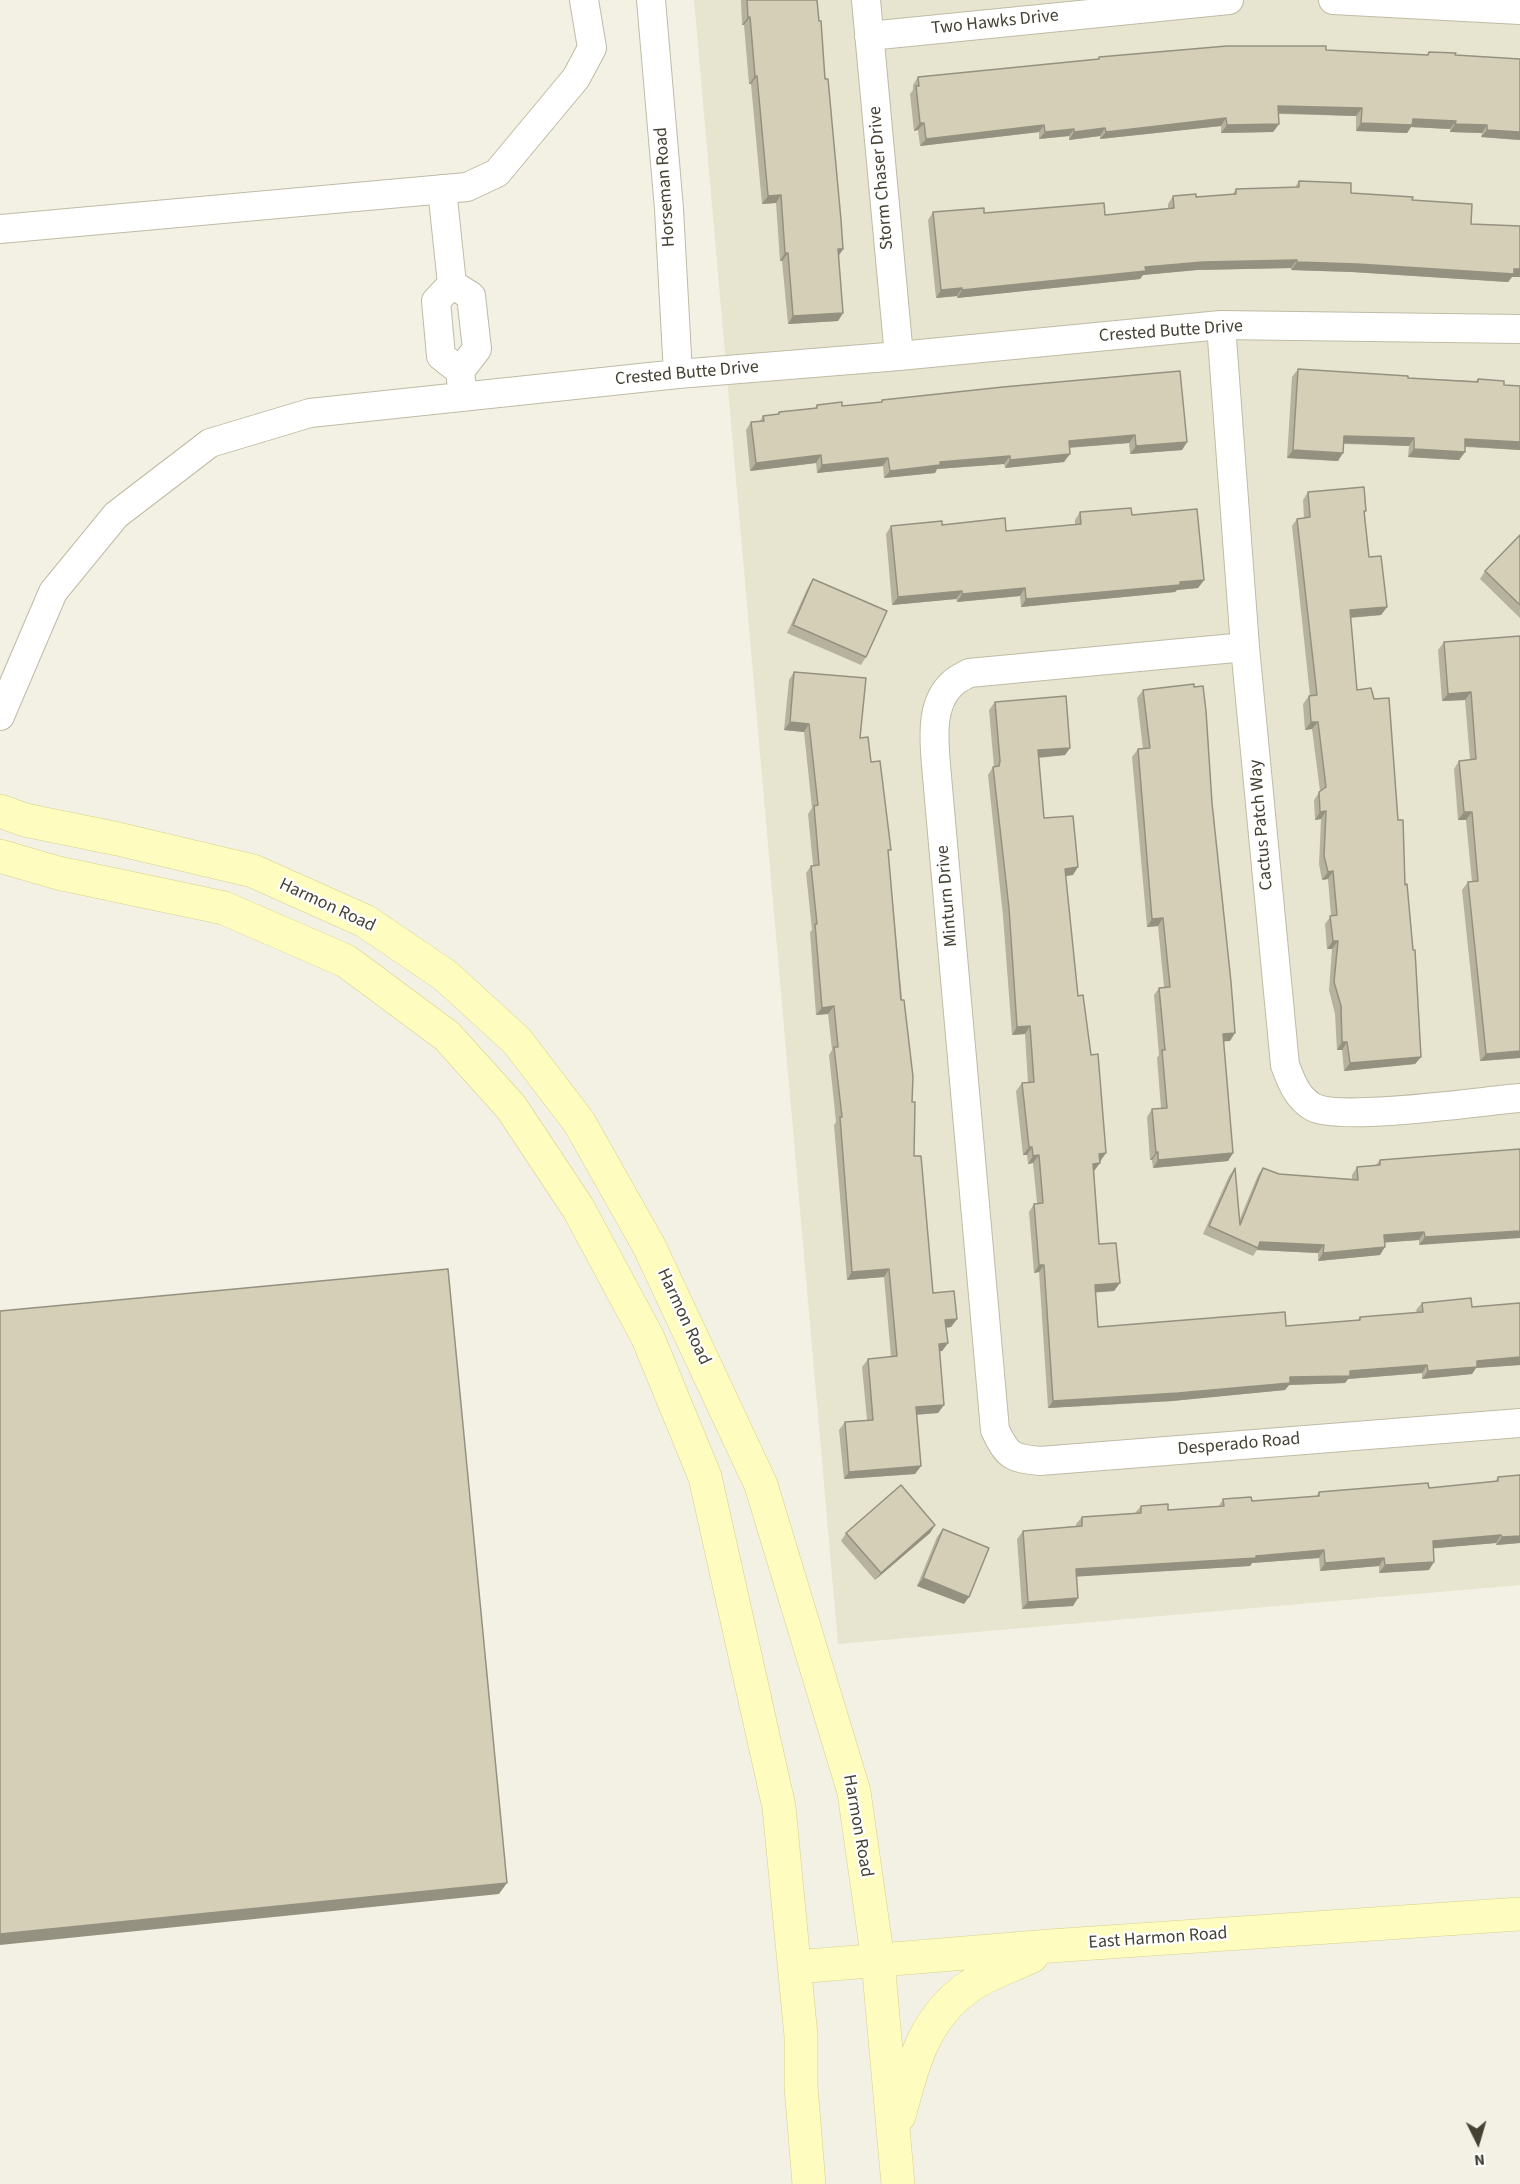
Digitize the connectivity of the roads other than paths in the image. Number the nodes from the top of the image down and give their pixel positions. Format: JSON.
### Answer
{"nodes":[{"id":1,"x":584,"y":0,"type":"edge"},
{"id":2,"x":651,"y":0,"type":"edge"},
{"id":3,"x":866,"y":0,"type":"edge"},
{"id":4,"x":1229,"y":0,"type":"edge"},
{"id":5,"x":1333,"y":0,"type":"edge"},
{"id":6,"x":1520,"y":10,"type":"edge"},
{"id":7,"x":869,"y":36,"type":"junction"},
{"id":8,"x":442,"y":189,"type":"junction"},
{"id":9,"x":0,"y":229,"type":"edge"},
{"id":10,"x":1221,"y":325,"type":"junction"},
{"id":11,"x":1520,"y":329,"type":"edge"},
{"id":12,"x":899,"y":356,"type":"junction"},
{"id":13,"x":678,"y":374,"type":"junction"},
{"id":14,"x":461,"y":384,"type":"junction"},
{"id":15,"x":1245,"y":647,"type":"junction"},
{"id":16,"x":0,"y":716,"type":"edge"},
{"id":17,"x":0,"y":811,"type":"edge"},
{"id":18,"x":0,"y":856,"type":"edge"},
{"id":19,"x":1520,"y":1098,"type":"edge"},
{"id":20,"x":992,"y":1408,"type":"joint"},
{"id":21,"x":1520,"y":1423,"type":"edge"},
{"id":22,"x":1520,"y":1914,"type":"edge"},
{"id":23,"x":1050,"y":1946,"type":"junction"},
{"id":24,"x":878,"y":1961,"type":"junction"},
{"id":25,"x":796,"y":1967,"type":"junction"},
{"id":26,"x":894,"y":2135,"type":"junction"},
{"id":27,"x":809,"y":2184,"type":"edge"},
{"id":28,"x":898,"y":2184,"type":"edge"}],
"edges":[{"from":1,"to":8,"type":"street"},
{"from":2,"to":13,"type":"street","name":"Horseman Road"},
{"from":3,"to":7,"type":"street","name":"Storm Chaser Drive"},
{"from":4,"to":7,"type":"street","name":"Two Hawks Drive"},
{"from":5,"to":6,"type":"street"},
{"from":7,"to":12,"type":"street","name":"Storm Chaser Drive"},
{"from":8,"to":9,"type":"street"},
{"from":8,"to":14,"type":"street"},
{"from":10,"to":11,"type":"street","name":"Crested Butte Drive"},
{"from":10,"to":12,"type":"street","name":"Crested Butte Drive"},
{"from":10,"to":15,"type":"street","name":"Cactus Patch Way"},
{"from":12,"to":13,"type":"street","name":"Crested Butte Drive"},
{"from":13,"to":14,"type":"street","name":"Crested Butte Drive"},
{"from":14,"to":16,"type":"street","name":"Crested Butte Drive"},
{"from":15,"to":19,"type":"street","name":"Cactus Patch Way"},
{"from":15,"to":20,"type":"street","name":"Minturn Drive"},
{"from":17,"to":24,"type":"street","name":"Harmon Road"},
{"from":18,"to":25,"type":"street"},
{"from":20,"to":21,"type":"street","name":"Desperado Road"},
{"from":22,"to":23,"type":"street","name":"East Harmon Road"},
{"from":23,"to":24,"type":"street","name":"East Harmon Road"},
{"from":23,"to":26,"type":"street"},
{"from":24,"to":25,"type":"street","name":"East Harmon Road"},
{"from":24,"to":26,"type":"street","name":"Harmon Road"},
{"from":25,"to":27,"type":"street"},
{"from":26,"to":28,"type":"street","name":"Harmon Road"}]}
